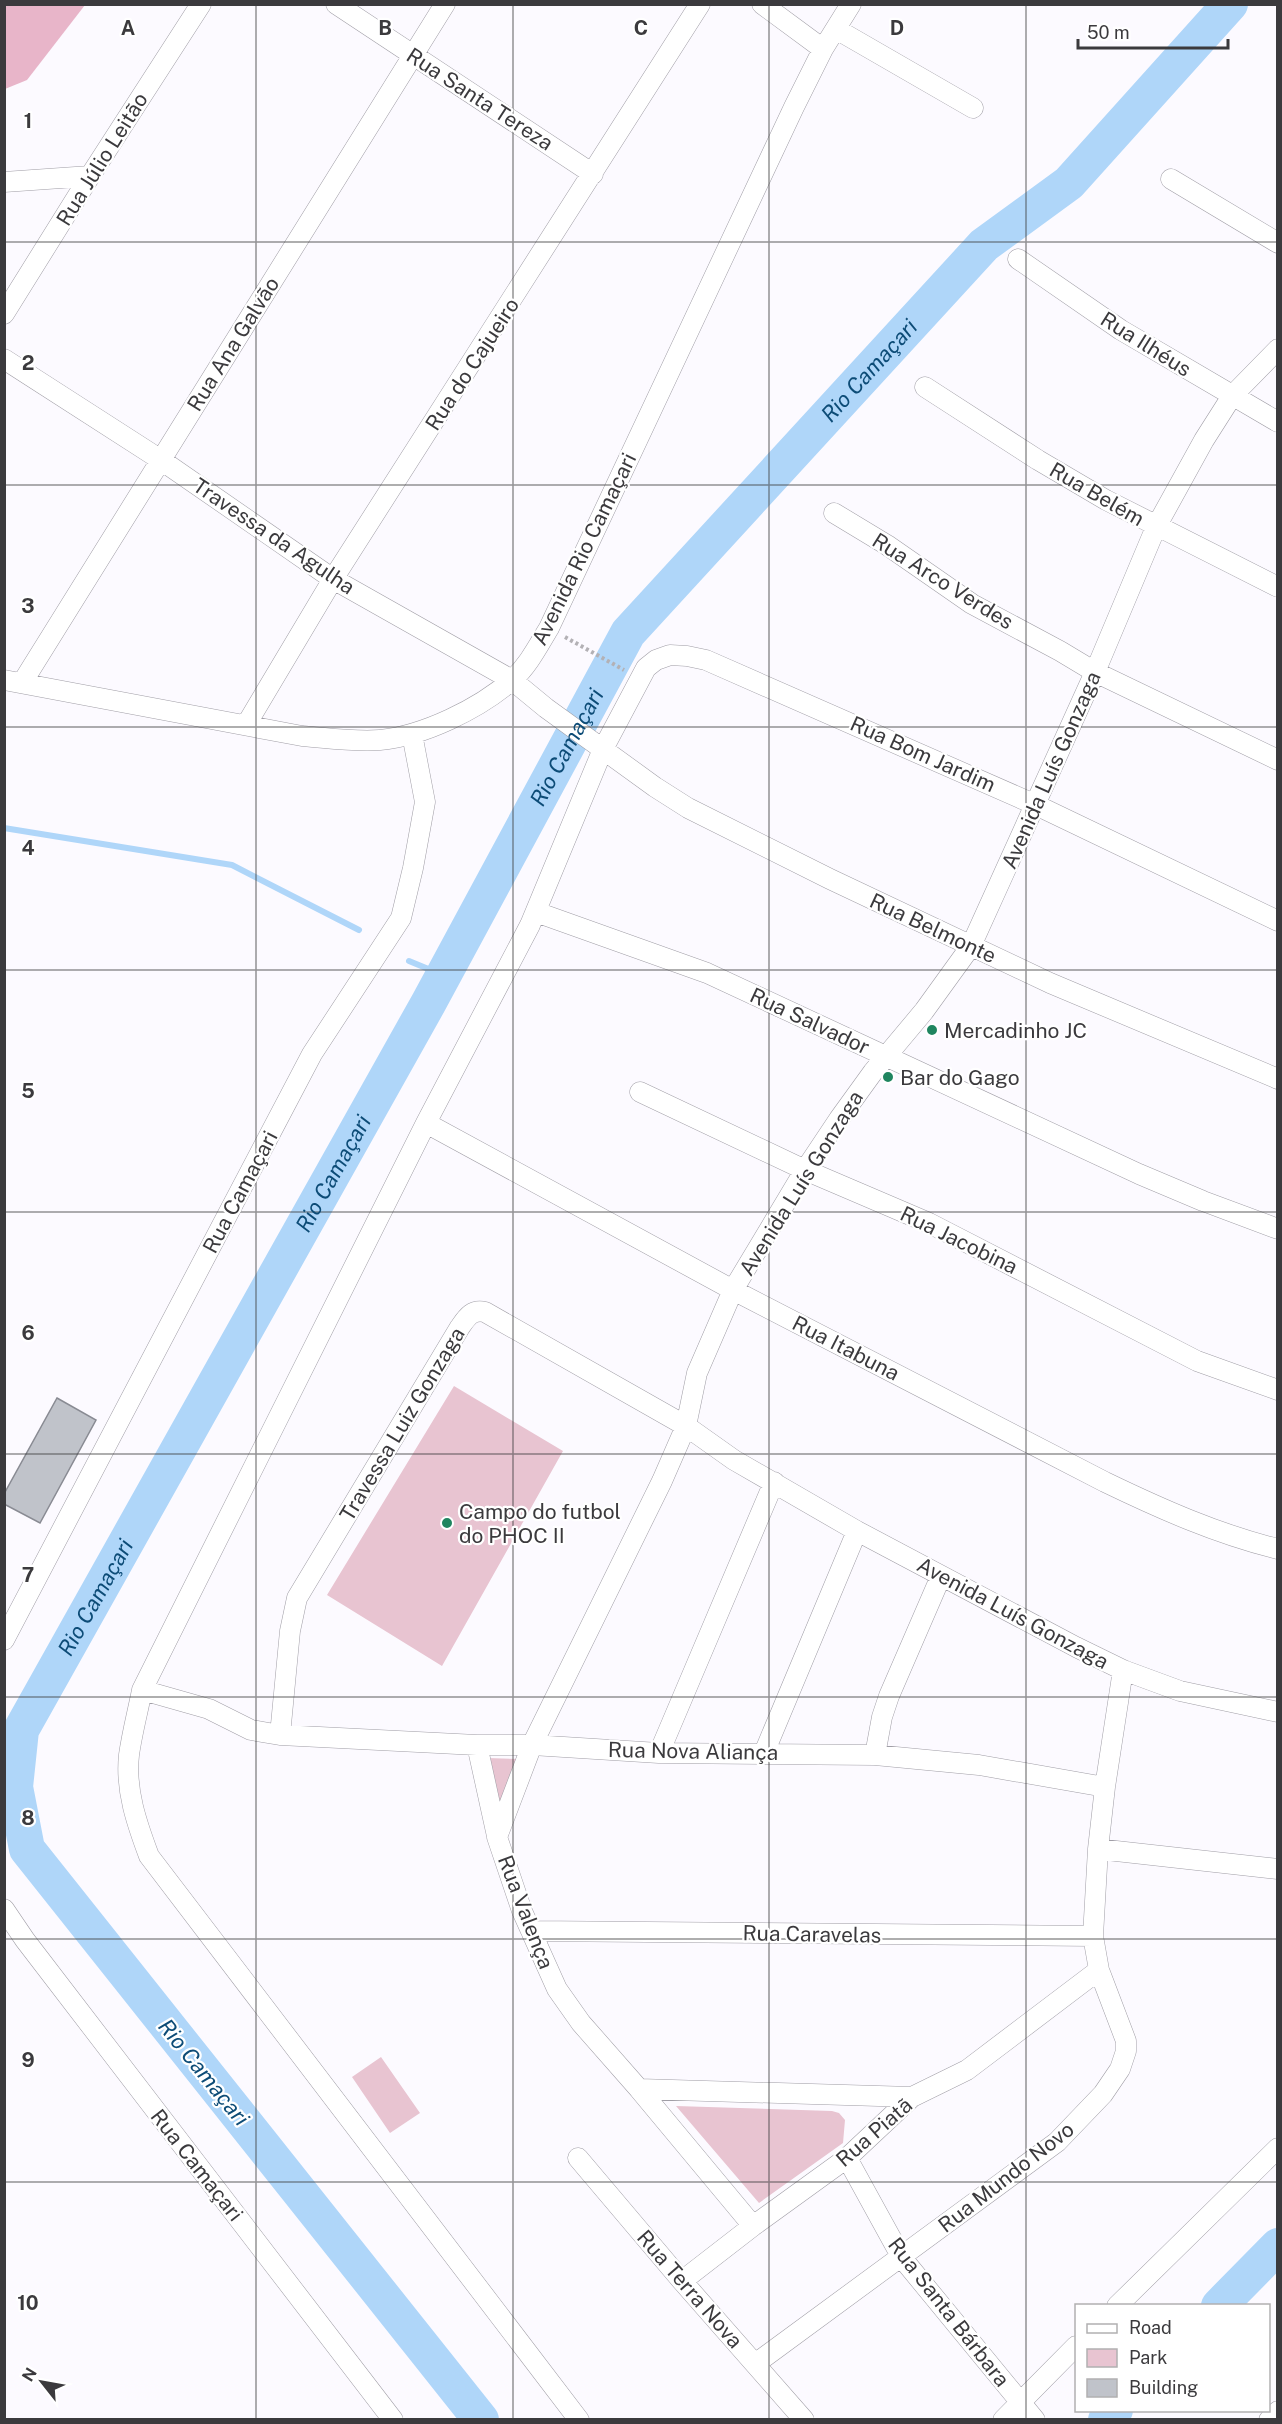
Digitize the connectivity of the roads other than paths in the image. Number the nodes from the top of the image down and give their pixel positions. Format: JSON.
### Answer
{"nodes":[{"id":1,"x":201,"y":4,"type":"edge"},
{"id":2,"x":336,"y":4,"type":"edge"},
{"id":3,"x":445,"y":4,"type":"edge"},
{"id":4,"x":700,"y":4,"type":"edge"},
{"id":5,"x":762,"y":4,"type":"edge"},
{"id":6,"x":851,"y":4,"type":"edge"},
{"id":7,"x":836,"y":29,"type":"junction"},
{"id":8,"x":823,"y":49,"type":"junction"},
{"id":9,"x":413,"y":55,"type":"junction"},
{"id":10,"x":973,"y":108,"type":"dead end"},
{"id":11,"x":594,"y":174,"type":"junction"},
{"id":12,"x":90,"y":176,"type":"junction"},
{"id":13,"x":1171,"y":179,"type":"dead end"},
{"id":14,"x":4,"y":182,"type":"edge"},
{"id":15,"x":1278,"y":243,"type":"edge"},
{"id":16,"x":1018,"y":259,"type":"dead end"},
{"id":17,"x":4,"y":314,"type":"edge"},
{"id":18,"x":1278,"y":349,"type":"edge"},
{"id":19,"x":4,"y":359,"type":"edge"},
{"id":20,"x":925,"y":387,"type":"dead end"},
{"id":21,"x":1232,"y":396,"type":"junction"},
{"id":22,"x":1278,"y":422,"type":"edge"},
{"id":23,"x":161,"y":460,"type":"junction"},
{"id":24,"x":834,"y":513,"type":"dead end"},
{"id":25,"x":1156,"y":527,"type":"junction"},
{"id":26,"x":333,"y":579,"type":"junction"},
{"id":27,"x":1278,"y":587,"type":"edge"},
{"id":28,"x":1095,"y":672,"type":"junction"},
{"id":29,"x":512,"y":680,"type":"junction"},
{"id":30,"x":13,"y":681,"type":"edge"},
{"id":31,"x":246,"y":725,"type":"junction"},
{"id":32,"x":412,"y":734,"type":"junction"},
{"id":33,"x":603,"y":749,"type":"junction"},
{"id":34,"x":1278,"y":760,"type":"edge"},
{"id":35,"x":1036,"y":805,"type":"junction"},
{"id":36,"x":536,"y":912,"type":"junction"},
{"id":37,"x":1278,"y":921,"type":"edge"},
{"id":38,"x":971,"y":946,"type":"junction"},
{"id":39,"x":887,"y":1056,"type":"junction"},
{"id":40,"x":1278,"y":1079,"type":"edge"},
{"id":41,"x":640,"y":1092,"type":"dead end"},
{"id":42,"x":426,"y":1123,"type":"junction"},
{"id":43,"x":805,"y":1170,"type":"junction"},
{"id":44,"x":1278,"y":1229,"type":"edge"},
{"id":45,"x":733,"y":1290,"type":"junction"},
{"id":46,"x":1278,"y":1390,"type":"edge"},
{"id":47,"x":686,"y":1426,"type":"junction"},
{"id":48,"x":774,"y":1482,"type":"junction"},
{"id":49,"x":857,"y":1531,"type":"junction"},
{"id":50,"x":1278,"y":1549,"type":"edge"},
{"id":51,"x":941,"y":1576,"type":"junction"},
{"id":52,"x":4,"y":1640,"type":"edge"},
{"id":53,"x":1124,"y":1671,"type":"junction"},
{"id":54,"x":142,"y":1690,"type":"junction"},
{"id":55,"x":1278,"y":1712,"type":"edge"},
{"id":56,"x":280,"y":1735,"type":"junction"},
{"id":57,"x":477,"y":1745,"type":"junction"},
{"id":58,"x":532,"y":1745,"type":"junction"},
{"id":59,"x":659,"y":1753,"type":"junction"},
{"id":60,"x":764,"y":1754,"type":"junction"},
{"id":61,"x":875,"y":1755,"type":"junction"},
{"id":62,"x":1104,"y":1786,"type":"junction"},
{"id":63,"x":497,"y":1837,"type":"junction"},
{"id":64,"x":1098,"y":1849,"type":"junction"},
{"id":65,"x":1278,"y":1869,"type":"edge"},
{"id":66,"x":4,"y":1909,"type":"edge"},
{"id":67,"x":531,"y":1931,"type":"junction"},
{"id":68,"x":1093,"y":1936,"type":"junction"},
{"id":69,"x":1099,"y":1970,"type":"junction"},
{"id":70,"x":639,"y":2089,"type":"junction"},
{"id":71,"x":912,"y":2097,"type":"junction"},
{"id":72,"x":1278,"y":2148,"type":"edge"},
{"id":73,"x":578,"y":2158,"type":"dead end"},
{"id":74,"x":847,"y":2158,"type":"junction"},
{"id":75,"x":753,"y":2226,"type":"junction"},
{"id":76,"x":902,"y":2258,"type":"junction"},
{"id":77,"x":682,"y":2281,"type":"junction"},
{"id":78,"x":1120,"y":2304,"type":"edge"},
{"id":79,"x":1075,"y":2348,"type":"edge"},
{"id":80,"x":755,"y":2364,"type":"junction"},
{"id":81,"x":1019,"y":2402,"type":"junction"},
{"id":82,"x":1278,"y":2411,"type":"edge"},
{"id":83,"x":393,"y":2420,"type":"edge"},
{"id":84,"x":579,"y":2420,"type":"edge"},
{"id":85,"x":804,"y":2420,"type":"edge"},
{"id":86,"x":1003,"y":2420,"type":"edge"},
{"id":87,"x":1035,"y":2420,"type":"edge"},
{"id":88,"x":1269,"y":2420,"type":"edge"}],
"edges":[{"from":1,"to":12,"type":"street","name":"Rua Júlio Leitão"},
{"from":2,"to":9,"type":"street","name":"Rua Santa Tereza"},
{"from":3,"to":9,"type":"street","name":"Rua Ana Galvão"},
{"from":4,"to":11,"type":"street","name":"Rua do Cajueiro"},
{"from":5,"to":8,"type":"street"},
{"from":6,"to":7,"type":"street","name":"Avenida Rio Camaçari"},
{"from":7,"to":8,"type":"street","name":"Avenida Rio Camaçari"},
{"from":7,"to":10,"type":"street"},
{"from":8,"to":29,"type":"street","name":"Avenida Rio Camaçari"},
{"from":9,"to":11,"type":"street","name":"Rua Santa Tereza"},
{"from":9,"to":23,"type":"street","name":"Rua Ana Galvão"},
{"from":11,"to":26,"type":"street","name":"Rua do Cajueiro"},
{"from":12,"to":14,"type":"street"},
{"from":12,"to":17,"type":"street","name":"Rua Júlio Leitão"},
{"from":13,"to":15,"type":"street"},
{"from":16,"to":21,"type":"street","name":"Rua Ilhéus"},
{"from":18,"to":21,"type":"street","name":"Avenida Luís Gonzaga"},
{"from":19,"to":23,"type":"street","name":"Travessa da Agulha"},
{"from":20,"to":25,"type":"street","name":"Rua Belém"},
{"from":21,"to":22,"type":"street","name":"Rua Ilhéus"},
{"from":21,"to":25,"type":"street","name":"Avenida Luís Gonzaga"},
{"from":23,"to":26,"type":"street","name":"Travessa da Agulha"},
{"from":23,"to":30,"type":"street","name":"Rua Ana Galvão"},
{"from":24,"to":28,"type":"street","name":"Rua Arco Verdes"},
{"from":25,"to":27,"type":"street","name":"Rua Belém"},
{"from":25,"to":28,"type":"street","name":"Avenida Luís Gonzaga"},
{"from":26,"to":29,"type":"street","name":"Travessa da Agulha"},
{"from":26,"to":31,"type":"street","name":"Rua do Cajueiro"},
{"from":28,"to":34,"type":"street","name":"Rua Arco Verdes"},
{"from":28,"to":35,"type":"street","name":"Avenida Luís Gonzaga"},
{"from":29,"to":32,"type":"street","name":"Avenida Rio Camaçari"},
{"from":29,"to":33,"type":"street","name":"Travessa da Agulha"},
{"from":30,"to":31,"type":"street","name":"Avenida Rio Camaçari"},
{"from":31,"to":32,"type":"street","name":"Avenida Rio Camaçari"},
{"from":32,"to":52,"type":"street","name":"Rua Camaçari"},
{"from":33,"to":35,"type":"street","name":"Rua Bom Jardim"},
{"from":33,"to":36,"type":"street","name":"Rua Bom Jardim"},
{"from":33,"to":38,"type":"street","name":"Rua Belmonte"},
{"from":35,"to":37,"type":"street","name":"Rua Bom Jardim"},
{"from":35,"to":38,"type":"street","name":"Avenida Luís Gonzaga"},
{"from":36,"to":39,"type":"street","name":"Rua Salvador"},
{"from":36,"to":42,"type":"street","name":"Rua Bom Jardim"},
{"from":38,"to":39,"type":"street","name":"Avenida Luís Gonzaga"},
{"from":38,"to":40,"type":"street","name":"Rua Belmonte"},
{"from":39,"to":43,"type":"street","name":"Avenida Luís Gonzaga"},
{"from":39,"to":44,"type":"street","name":"Rua Salvador"},
{"from":41,"to":43,"type":"street","name":"Rua Jacobina"},
{"from":42,"to":45,"type":"street","name":"Rua Itabuna"},
{"from":42,"to":54,"type":"street","name":"Rua Bom Jardim"},
{"from":43,"to":45,"type":"street","name":"Avenida Luís Gonzaga"},
{"from":43,"to":46,"type":"street","name":"Rua Jacobina"},
{"from":45,"to":47,"type":"street","name":"Avenida Luís Gonzaga"},
{"from":45,"to":50,"type":"street","name":"Rua Itabuna"},
{"from":47,"to":48,"type":"street","name":"Avenida Luís Gonzaga"},
{"from":47,"to":56,"type":"street","name":"Travessa Luiz Gonzaga"},
{"from":47,"to":58,"type":"street","name":"Rua Valença"},
{"from":48,"to":49,"type":"street","name":"Avenida Luís Gonzaga"},
{"from":48,"to":59,"type":"street"},
{"from":49,"to":51,"type":"street","name":"Avenida Luís Gonzaga"},
{"from":49,"to":60,"type":"street"},
{"from":51,"to":53,"type":"street","name":"Avenida Luís Gonzaga"},
{"from":51,"to":61,"type":"street"},
{"from":53,"to":55,"type":"street","name":"Avenida Luís Gonzaga"},
{"from":53,"to":62,"type":"street","name":"Rua Mundo Novo"},
{"from":54,"to":56,"type":"street","name":"Rua Nova Aliança"},
{"from":54,"to":84,"type":"street","name":"Rua Bom Jardim"},
{"from":56,"to":57,"type":"street","name":"Rua Nova Aliança"},
{"from":57,"to":58,"type":"street","name":"Rua Nova Aliança"},
{"from":57,"to":63,"type":"street"},
{"from":58,"to":59,"type":"street","name":"Rua Nova Aliança"},
{"from":58,"to":63,"type":"street","name":"Rua Valença"},
{"from":59,"to":60,"type":"street","name":"Rua Nova Aliança"},
{"from":60,"to":61,"type":"street","name":"Rua Nova Aliança"},
{"from":61,"to":62,"type":"street","name":"Rua Nova Aliança"},
{"from":62,"to":64,"type":"street","name":"Rua Mundo Novo"},
{"from":63,"to":67,"type":"street","name":"Rua Valença"},
{"from":64,"to":65,"type":"street"},
{"from":64,"to":68,"type":"street","name":"Rua Mundo Novo"},
{"from":66,"to":83,"type":"street","name":"Rua Camaçari"},
{"from":67,"to":68,"type":"street","name":"Rua Caravelas"},
{"from":67,"to":70,"type":"street","name":"Rua Valença"},
{"from":68,"to":69,"type":"street","name":"Rua Mundo Novo"},
{"from":69,"to":71,"type":"street","name":"Rua Piatã"},
{"from":69,"to":76,"type":"street","name":"Rua Mundo Novo"},
{"from":70,"to":71,"type":"street"},
{"from":70,"to":75,"type":"street","name":"Rua Valença"},
{"from":71,"to":74,"type":"street","name":"Rua Piatã"},
{"from":72,"to":78,"type":"street"},
{"from":73,"to":77,"type":"street","name":"Rua Terra Nova"},
{"from":74,"to":75,"type":"street","name":"Rua Piatã"},
{"from":74,"to":76,"type":"street","name":"Rua Santa Bárbara"},
{"from":75,"to":77,"type":"street","name":"Rua Piatã"},
{"from":76,"to":80,"type":"street","name":"Rua Mundo Novo"},
{"from":76,"to":81,"type":"street","name":"Rua Santa Bárbara"},
{"from":77,"to":80,"type":"street","name":"Rua Terra Nova"},
{"from":79,"to":81,"type":"street"},
{"from":80,"to":85,"type":"street","name":"Rua Terra Nova"},
{"from":81,"to":86,"type":"street"},
{"from":81,"to":87,"type":"street","name":"Rua Santa Bárbara"},
{"from":82,"to":88,"type":"street"}]}
